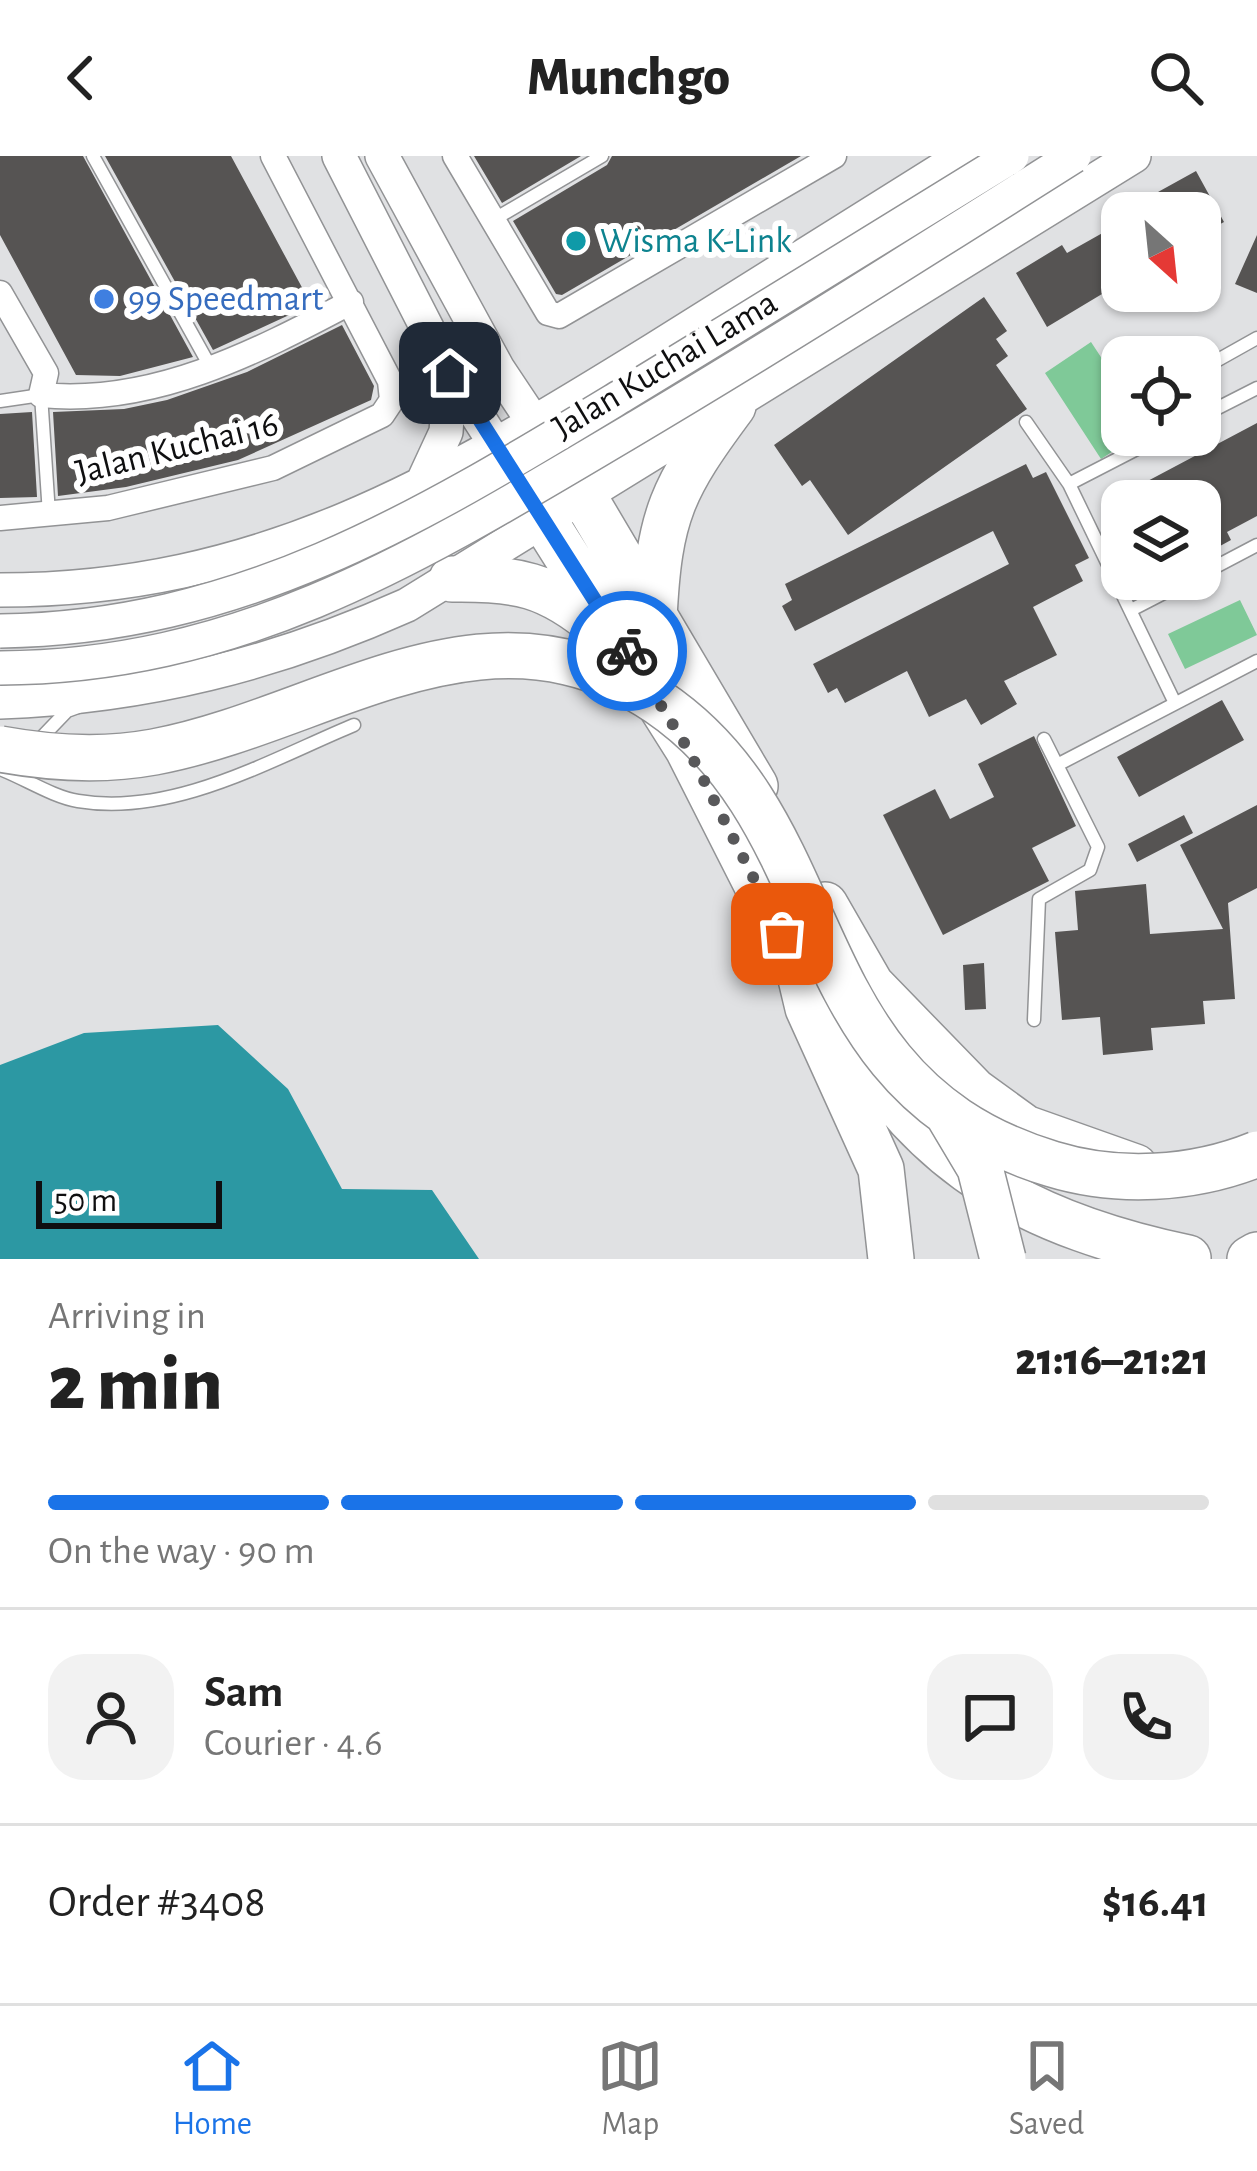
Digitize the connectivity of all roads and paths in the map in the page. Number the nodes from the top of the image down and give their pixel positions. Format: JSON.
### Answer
{"nodes":[{"id":1,"x":93,"y":156,"type":"edge"},
{"id":2,"x":273,"y":156,"type":"edge"},
{"id":3,"x":339,"y":156,"type":"edge"},
{"id":4,"x":382,"y":156,"type":"edge"},
{"id":5,"x":455,"y":156,"type":"edge"},
{"id":6,"x":602,"y":156,"type":"edge"},
{"id":7,"x":834,"y":156,"type":"edge"},
{"id":8,"x":963,"y":156,"type":"edge"},
{"id":9,"x":1012,"y":156,"type":"edge"},
{"id":10,"x":1074,"y":156,"type":"edge"},
{"id":11,"x":1134,"y":156,"type":"edge"},
{"id":12,"x":493,"y":220,"type":"junction"},
{"id":13,"x":0,"y":292,"type":"edge"},
{"id":14,"x":351,"y":302,"type":"junction"},
{"id":15,"x":1257,"y":338,"type":"edge"},
{"id":16,"x":664,"y":343,"type":"junction"},
{"id":17,"x":1221,"y":358,"type":"edge"},
{"id":18,"x":211,"y":368,"type":"junction"},
{"id":19,"x":498,"y":369,"type":"junction"},
{"id":20,"x":450,"y":373,"type":"junction"},
{"id":21,"x":1257,"y":388,"type":"edge"},
{"id":22,"x":586,"y":392,"type":"junction"},
{"id":23,"x":41,"y":395,"type":"junction"},
{"id":24,"x":0,"y":401,"type":"edge"},
{"id":25,"x":1221,"y":406,"type":"edge"},
{"id":26,"x":721,"y":413,"type":"junction"},
{"id":27,"x":1026,"y":422,"type":"dead end"},
{"id":28,"x":535,"y":423,"type":"junction"},
{"id":29,"x":496,"y":445,"type":"junction"},
{"id":30,"x":1123,"y":456,"type":"edge"},
{"id":31,"x":1069,"y":484,"type":"junction"},
{"id":32,"x":421,"y":486,"type":"junction"},
{"id":33,"x":584,"y":497,"type":"junction"},
{"id":34,"x":49,"y":514,"type":"junction"},
{"id":35,"x":366,"y":514,"type":"junction"},
{"id":36,"x":0,"y":518,"type":"edge"},
{"id":37,"x":545,"y":522,"type":"junction"},
{"id":38,"x":1257,"y":545,"type":"edge"},
{"id":39,"x":1221,"y":563,"type":"edge"},
{"id":40,"x":452,"y":579,"type":"junction"},
{"id":41,"x":0,"y":590,"type":"edge"},
{"id":42,"x":1150,"y":600,"type":"edge"},
{"id":43,"x":407,"y":605,"type":"junction"},
{"id":44,"x":1131,"y":610,"type":"junction"},
{"id":45,"x":0,"y":631,"type":"edge"},
{"id":46,"x":641,"y":635,"type":"junction"},
{"id":47,"x":1257,"y":661,"type":"edge"},
{"id":48,"x":0,"y":668,"type":"edge"},
{"id":49,"x":119,"y":694,"type":"junction"},
{"id":50,"x":1174,"y":701,"type":"junction"},
{"id":51,"x":0,"y":702,"type":"edge"},
{"id":52,"x":354,"y":725,"type":"dead end"},
{"id":53,"x":1044,"y":739,"type":"dead end"},
{"id":54,"x":0,"y":749,"type":"edge"},
{"id":55,"x":1057,"y":765,"type":"junction"},
{"id":56,"x":0,"y":769,"type":"edge"},
{"id":57,"x":52,"y":790,"type":"junction"},
{"id":58,"x":798,"y":966,"type":"junction"},
{"id":59,"x":871,"y":985,"type":"junction"},
{"id":60,"x":1034,"y":1020,"type":"dead end"},
{"id":61,"x":1257,"y":1154,"type":"edge"},
{"id":62,"x":1257,"y":1177,"type":"edge"},
{"id":63,"x":1188,"y":1258,"type":"edge"},
{"id":64,"x":892,"y":1259,"type":"edge"},
{"id":65,"x":1003,"y":1259,"type":"edge"}],
"edges":[{"from":1,"to":18,"type":"lane"},
{"from":2,"to":14,"type":"street"},
{"from":3,"to":20,"type":"main road"},
{"from":4,"to":19,"type":"main road"},
{"from":5,"to":12,"type":"street"},
{"from":6,"to":12,"type":"lane"},
{"from":7,"to":12,"type":"street"},
{"from":8,"to":16,"type":"main road"},
{"from":9,"to":45,"type":"main road","name":"Jalan Kuchai Lama","bridge":true},
{"from":10,"to":48,"type":"main road","name":"Jalan Kuchai Lama","bridge":true},
{"from":11,"to":26,"type":"main road"},
{"from":13,"to":23,"type":"street"},
{"from":14,"to":18,"type":"street"},
{"from":14,"to":34,"type":"street","name":"Jalan Kuchai 16"},
{"from":15,"to":17,"type":"lane"},
{"from":16,"to":22,"type":"main road"},
{"from":16,"to":26,"type":"main road"},
{"from":18,"to":23,"type":"street"},
{"from":19,"to":22,"type":"main road"},
{"from":19,"to":28,"type":"main road"},
{"from":20,"to":29,"type":"main road"},
{"from":20,"to":32,"type":"main road"},
{"from":21,"to":25,"type":"lane"},
{"from":22,"to":28,"type":"main road"},
{"from":23,"to":24,"type":"lane"},
{"from":23,"to":34,"type":"lane"},
{"from":26,"to":33,"type":"main road"},
{"from":26,"to":46,"type":"highway"},
{"from":27,"to":31,"type":"lane"},
{"from":28,"to":29,"type":"main road"},
{"from":28,"to":33,"type":"main road"},
{"from":29,"to":32,"type":"main road"},
{"from":29,"to":37,"type":"main road"},
{"from":30,"to":31,"type":"lane"},
{"from":31,"to":44,"type":"lane"},
{"from":32,"to":35,"type":"main road"},
{"from":33,"to":37,"type":"main road"},
{"from":33,"to":46,"type":"highway"},
{"from":34,"to":36,"type":"street","name":"Jalan Kuchai 16"},
{"from":35,"to":41,"type":"main road"},
{"from":35,"to":43,"type":"main road"},
{"from":37,"to":40,"type":"main road"},
{"from":37,"to":46,"type":"highway"},
{"from":38,"to":39,"type":"lane"},
{"from":40,"to":43,"type":"main road"},
{"from":40,"to":46,"type":"highway"},
{"from":42,"to":44,"type":"lane"},
{"from":43,"to":49,"type":"main road"},
{"from":44,"to":50,"type":"lane"},
{"from":46,"to":58,"type":"highway"},
{"from":46,"to":59,"type":"highway"},
{"from":47,"to":50,"type":"lane"},
{"from":49,"to":51,"type":"main road"},
{"from":49,"to":57,"type":"lane"},
{"from":50,"to":55,"type":"lane"},
{"from":52,"to":57,"type":"lane"},
{"from":53,"to":55,"type":"lane"},
{"from":54,"to":61,"type":"highway","bridge":true},
{"from":55,"to":60,"type":"lane"},
{"from":56,"to":57,"type":"lane"},
{"from":58,"to":63,"type":"highway"},
{"from":58,"to":64,"type":"highway"},
{"from":59,"to":62,"type":"highway"},
{"from":59,"to":65,"type":"highway","bridge":true}]}
